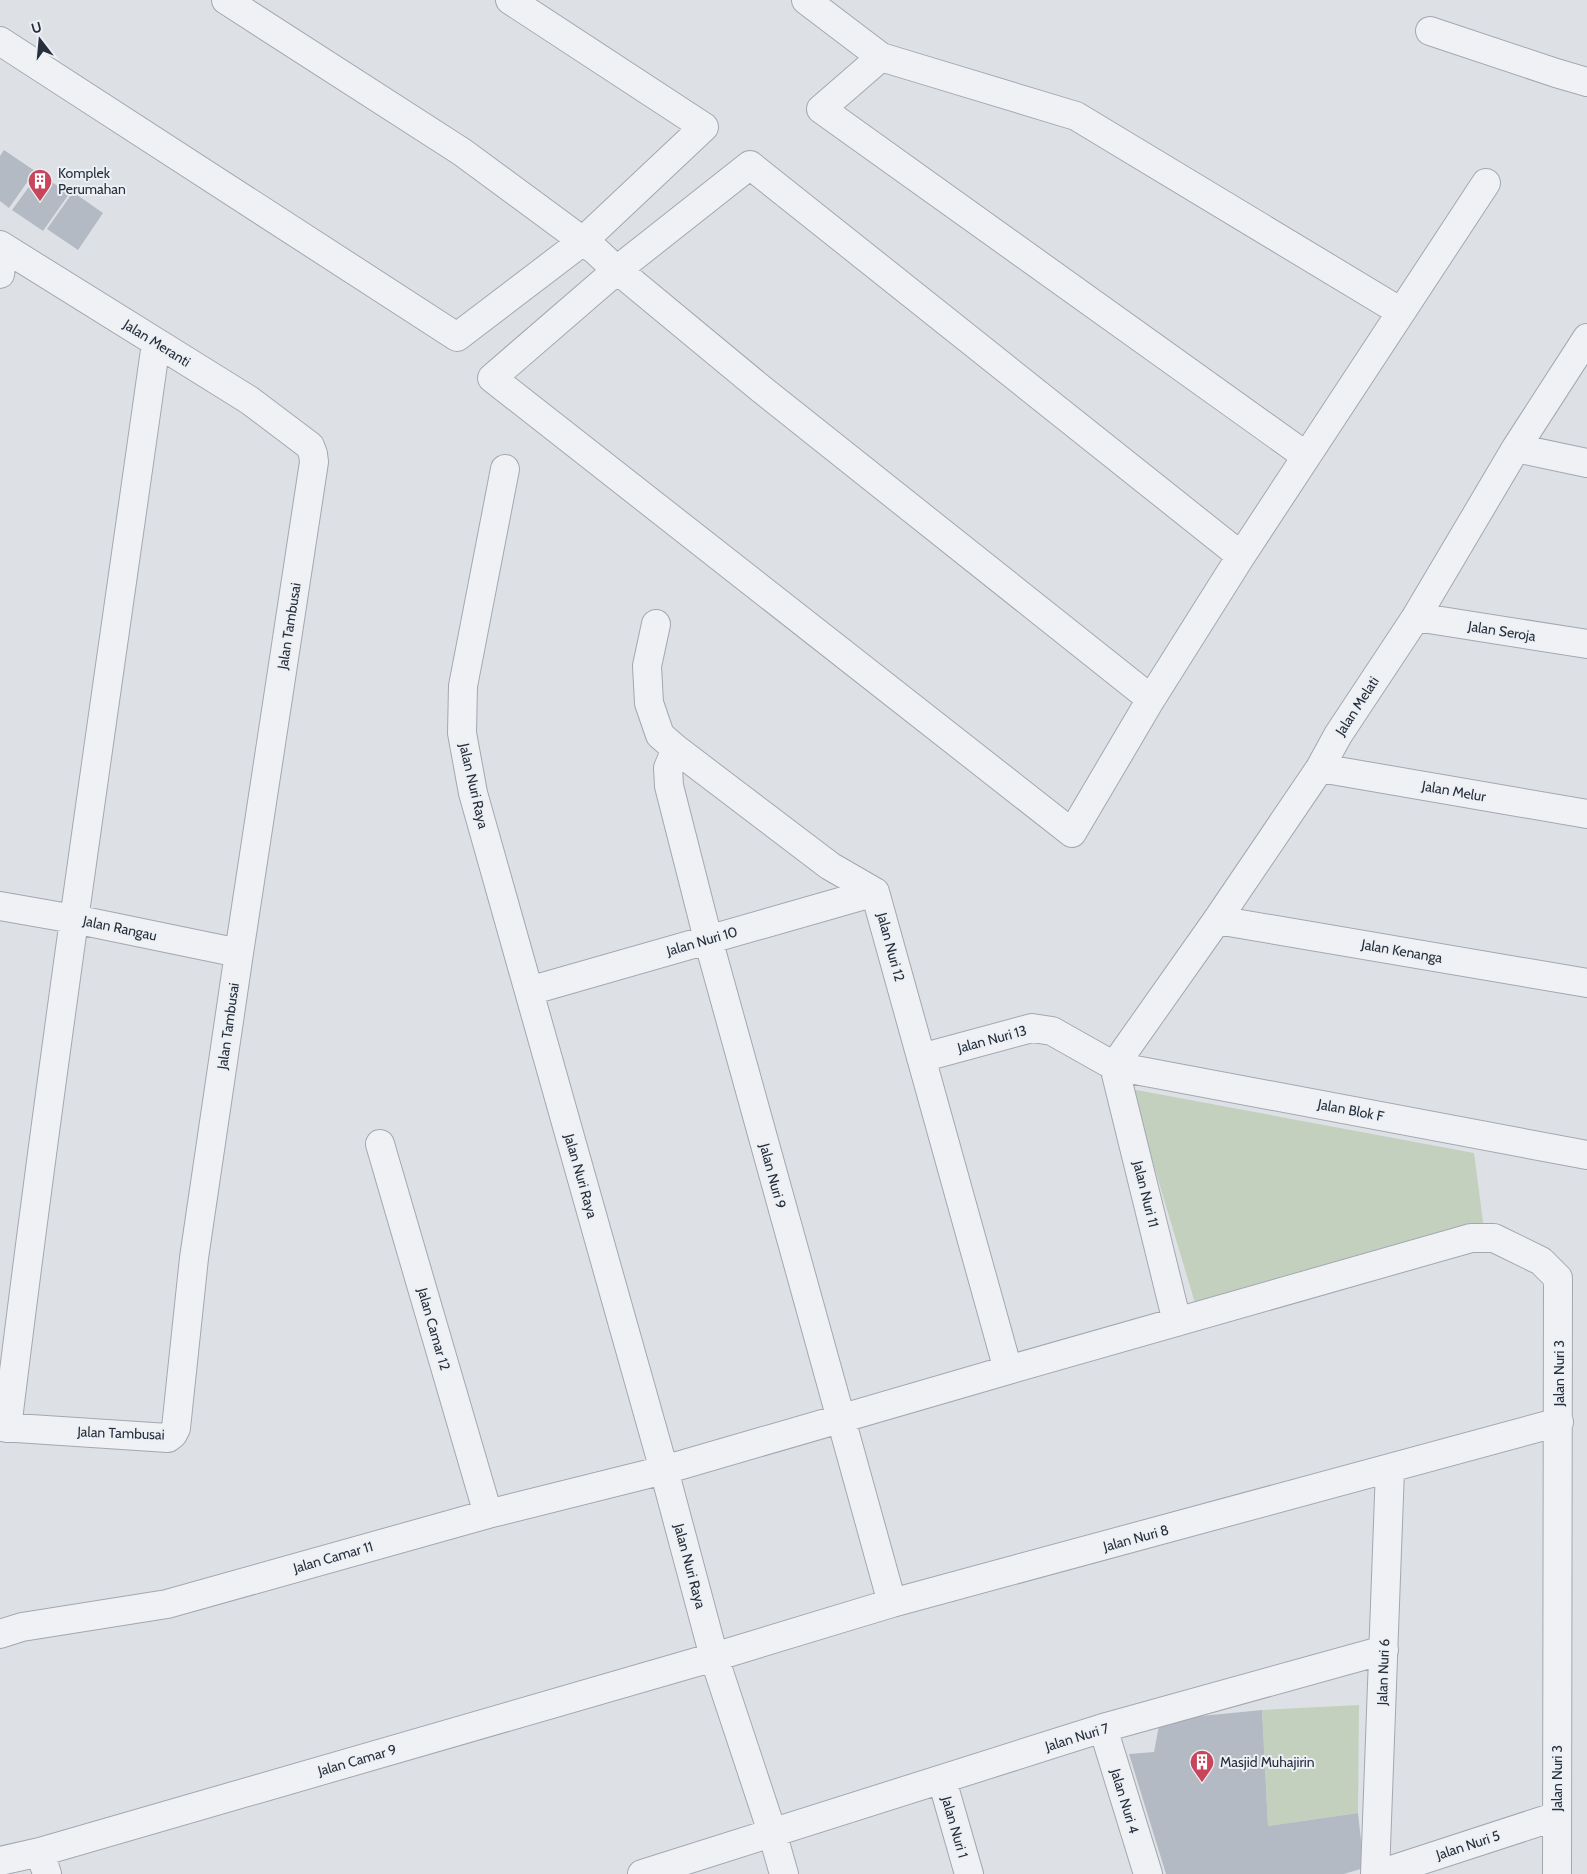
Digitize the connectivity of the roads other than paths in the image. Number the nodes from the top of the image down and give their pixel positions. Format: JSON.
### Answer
{"nodes":[{"id":1,"x":226,"y":0,"type":"edge"},
{"id":2,"x":510,"y":0,"type":"edge"},
{"id":3,"x":806,"y":0,"type":"edge"},
{"id":4,"x":1430,"y":30,"type":"dead end"},
{"id":5,"x":0,"y":41,"type":"edge"},
{"id":6,"x":881,"y":57,"type":"junction"},
{"id":7,"x":1587,"y":82,"type":"edge"},
{"id":8,"x":1486,"y":183,"type":"dead end"},
{"id":9,"x":1,"y":256,"type":"edge"},
{"id":10,"x":601,"y":256,"type":"junction"},
{"id":11,"x":1401,"y":312,"type":"junction"},
{"id":12,"x":1587,"y":338,"type":"edge"},
{"id":13,"x":156,"y":343,"type":"junction"},
{"id":14,"x":310,"y":446,"type":"joint"},
{"id":15,"x":1516,"y":448,"type":"junction"},
{"id":16,"x":1306,"y":456,"type":"junction"},
{"id":17,"x":1587,"y":463,"type":"edge"},
{"id":18,"x":505,"y":469,"type":"dead end"},
{"id":19,"x":1241,"y":556,"type":"junction"},
{"id":20,"x":1416,"y":617,"type":"junction"},
{"id":21,"x":656,"y":624,"type":"dead end"},
{"id":22,"x":1587,"y":644,"type":"edge"},
{"id":23,"x":1152,"y":699,"type":"junction"},
{"id":24,"x":676,"y":749,"type":"junction"},
{"id":25,"x":1320,"y":768,"type":"junction"},
{"id":26,"x":1587,"y":814,"type":"edge"},
{"id":27,"x":875,"y":892,"type":"junction"},
{"id":28,"x":0,"y":906,"type":"edge"},
{"id":29,"x":74,"y":919,"type":"junction"},
{"id":30,"x":1217,"y":920,"type":"junction"},
{"id":31,"x":708,"y":939,"type":"junction"},
{"id":32,"x":238,"y":954,"type":"junction"},
{"id":33,"x":1587,"y":982,"type":"edge"},
{"id":34,"x":529,"y":990,"type":"junction"},
{"id":35,"x":921,"y":1058,"type":"junction"},
{"id":36,"x":1114,"y":1066,"type":"junction"},
{"id":37,"x":380,"y":1144,"type":"dead end"},
{"id":38,"x":1587,"y":1155,"type":"edge"},
{"id":39,"x":1177,"y":1322,"type":"junction"},
{"id":40,"x":1008,"y":1370,"type":"junction"},
{"id":41,"x":841,"y":1420,"type":"junction"},
{"id":42,"x":1559,"y":1422,"type":"junction"},
{"id":43,"x":4,"y":1428,"type":"edge"},
{"id":44,"x":1390,"y":1469,"type":"junction"},
{"id":45,"x":664,"y":1470,"type":"junction"},
{"id":46,"x":488,"y":1514,"type":"junction"},
{"id":47,"x":892,"y":1603,"type":"junction"},
{"id":48,"x":0,"y":1634,"type":"edge"},
{"id":49,"x":1384,"y":1650,"type":"junction"},
{"id":50,"x":714,"y":1657,"type":"junction"},
{"id":51,"x":1103,"y":1728,"type":"junction"},
{"id":52,"x":942,"y":1780,"type":"junction"},
{"id":53,"x":1557,"y":1816,"type":"junction"},
{"id":54,"x":772,"y":1832,"type":"junction"},
{"id":55,"x":0,"y":1861,"type":"edge"},
{"id":56,"x":43,"y":1863,"type":"edge"},
{"id":57,"x":642,"y":1874,"type":"edge"},
{"id":58,"x":784,"y":1874,"type":"edge"},
{"id":59,"x":969,"y":1874,"type":"edge"},
{"id":60,"x":1148,"y":1874,"type":"edge"},
{"id":61,"x":1374,"y":1874,"type":"edge"},
{"id":62,"x":1379,"y":1874,"type":"edge"},
{"id":63,"x":1557,"y":1874,"type":"edge"}],
"edges":[{"from":1,"to":10,"type":"street"},
{"from":2,"to":10,"type":"street"},
{"from":3,"to":6,"type":"street"},
{"from":4,"to":7,"type":"street"},
{"from":5,"to":10,"type":"street"},
{"from":6,"to":11,"type":"street"},
{"from":6,"to":16,"type":"street"},
{"from":8,"to":11,"type":"street"},
{"from":9,"to":13,"type":"street","name":"Jalan Meranti"},
{"from":10,"to":19,"type":"street"},
{"from":10,"to":23,"type":"street"},
{"from":10,"to":23,"type":"street"},
{"from":11,"to":16,"type":"street"},
{"from":12,"to":15,"type":"street","name":"Jalan Melati"},
{"from":13,"to":14,"type":"street","name":"Jalan Meranti"},
{"from":13,"to":29,"type":"street"},
{"from":14,"to":32,"type":"street","name":"Jalan Tambusai"},
{"from":15,"to":17,"type":"street"},
{"from":15,"to":20,"type":"street","name":"Jalan Melati"},
{"from":16,"to":19,"type":"street"},
{"from":18,"to":34,"type":"street","name":"Jalan Nuri Raya"},
{"from":19,"to":23,"type":"street"},
{"from":20,"to":22,"type":"street","name":"Jalan Seroja"},
{"from":20,"to":25,"type":"street","name":"Jalan Melati"},
{"from":21,"to":24,"type":"street"},
{"from":24,"to":27,"type":"street"},
{"from":24,"to":31,"type":"street","name":"Jalan Nuri 9"},
{"from":25,"to":26,"type":"street","name":"Jalan Melur"},
{"from":25,"to":30,"type":"street","name":"Jalan Melati"},
{"from":27,"to":31,"type":"street","name":"Jalan Nuri 10"},
{"from":27,"to":35,"type":"street","name":"Jalan Nuri 12"},
{"from":28,"to":29,"type":"street","name":"Jalan Rangau"},
{"from":29,"to":32,"type":"street","name":"Jalan Rangau"},
{"from":29,"to":43,"type":"street"},
{"from":30,"to":33,"type":"street","name":"Jalan Kenanga"},
{"from":30,"to":36,"type":"street","name":"Jalan Melati"},
{"from":31,"to":34,"type":"street","name":"Jalan Nuri 10"},
{"from":31,"to":41,"type":"street","name":"Jalan Nuri 9"},
{"from":32,"to":43,"type":"street","name":"Jalan Tambusai"},
{"from":34,"to":45,"type":"street","name":"Jalan Nuri Raya"},
{"from":35,"to":36,"type":"street","name":"Jalan Nuri 13"},
{"from":35,"to":40,"type":"street","name":"Jalan Nuri 12"},
{"from":36,"to":38,"type":"street","name":"Jalan Blok F"},
{"from":36,"to":39,"type":"street","name":"Jalan Nuri 11"},
{"from":37,"to":46,"type":"street","name":"Jalan Camar 12"},
{"from":39,"to":40,"type":"street","name":"Jalan Nuri 3"},
{"from":39,"to":42,"type":"street","name":"Jalan Nuri 3"},
{"from":40,"to":41,"type":"street","name":"Jalan Nuri 3"},
{"from":41,"to":45,"type":"street","name":"Jalan Camar 11"},
{"from":41,"to":47,"type":"street","name":"Jalan Nuri 9"},
{"from":42,"to":44,"type":"street","name":"Jalan Nuri 8"},
{"from":42,"to":53,"type":"street","name":"Jalan Nuri 3"},
{"from":44,"to":47,"type":"street","name":"Jalan Nuri 8"},
{"from":44,"to":49,"type":"street","name":"Jalan Nuri 6"},
{"from":45,"to":46,"type":"street","name":"Jalan Camar 11"},
{"from":45,"to":50,"type":"street","name":"Jalan Nuri Raya"},
{"from":46,"to":48,"type":"street","name":"Jalan Camar 11"},
{"from":47,"to":50,"type":"street","name":"Jalan Nuri 8"},
{"from":49,"to":51,"type":"street","name":"Jalan Nuri 7"},
{"from":49,"to":61,"type":"street","name":"Jalan Nuri 6"},
{"from":50,"to":54,"type":"street","name":"Jalan Nuri Raya"},
{"from":50,"to":56,"type":"street","name":"Jalan Camar 9"},
{"from":51,"to":52,"type":"street","name":"Jalan Nuri 7"},
{"from":51,"to":60,"type":"street","name":"Jalan Nuri 4"},
{"from":52,"to":54,"type":"street","name":"Jalan Nuri 7"},
{"from":52,"to":59,"type":"street","name":"Jalan Nuri 1"},
{"from":53,"to":62,"type":"street","name":"Jalan Nuri 5"},
{"from":53,"to":63,"type":"street","name":"Jalan Nuri 3"},
{"from":54,"to":57,"type":"street","name":"Jalan Nuri 7"},
{"from":54,"to":58,"type":"street","name":"Jalan Nuri Raya"},
{"from":55,"to":56,"type":"street","name":"Jalan Camar 9"}]}
